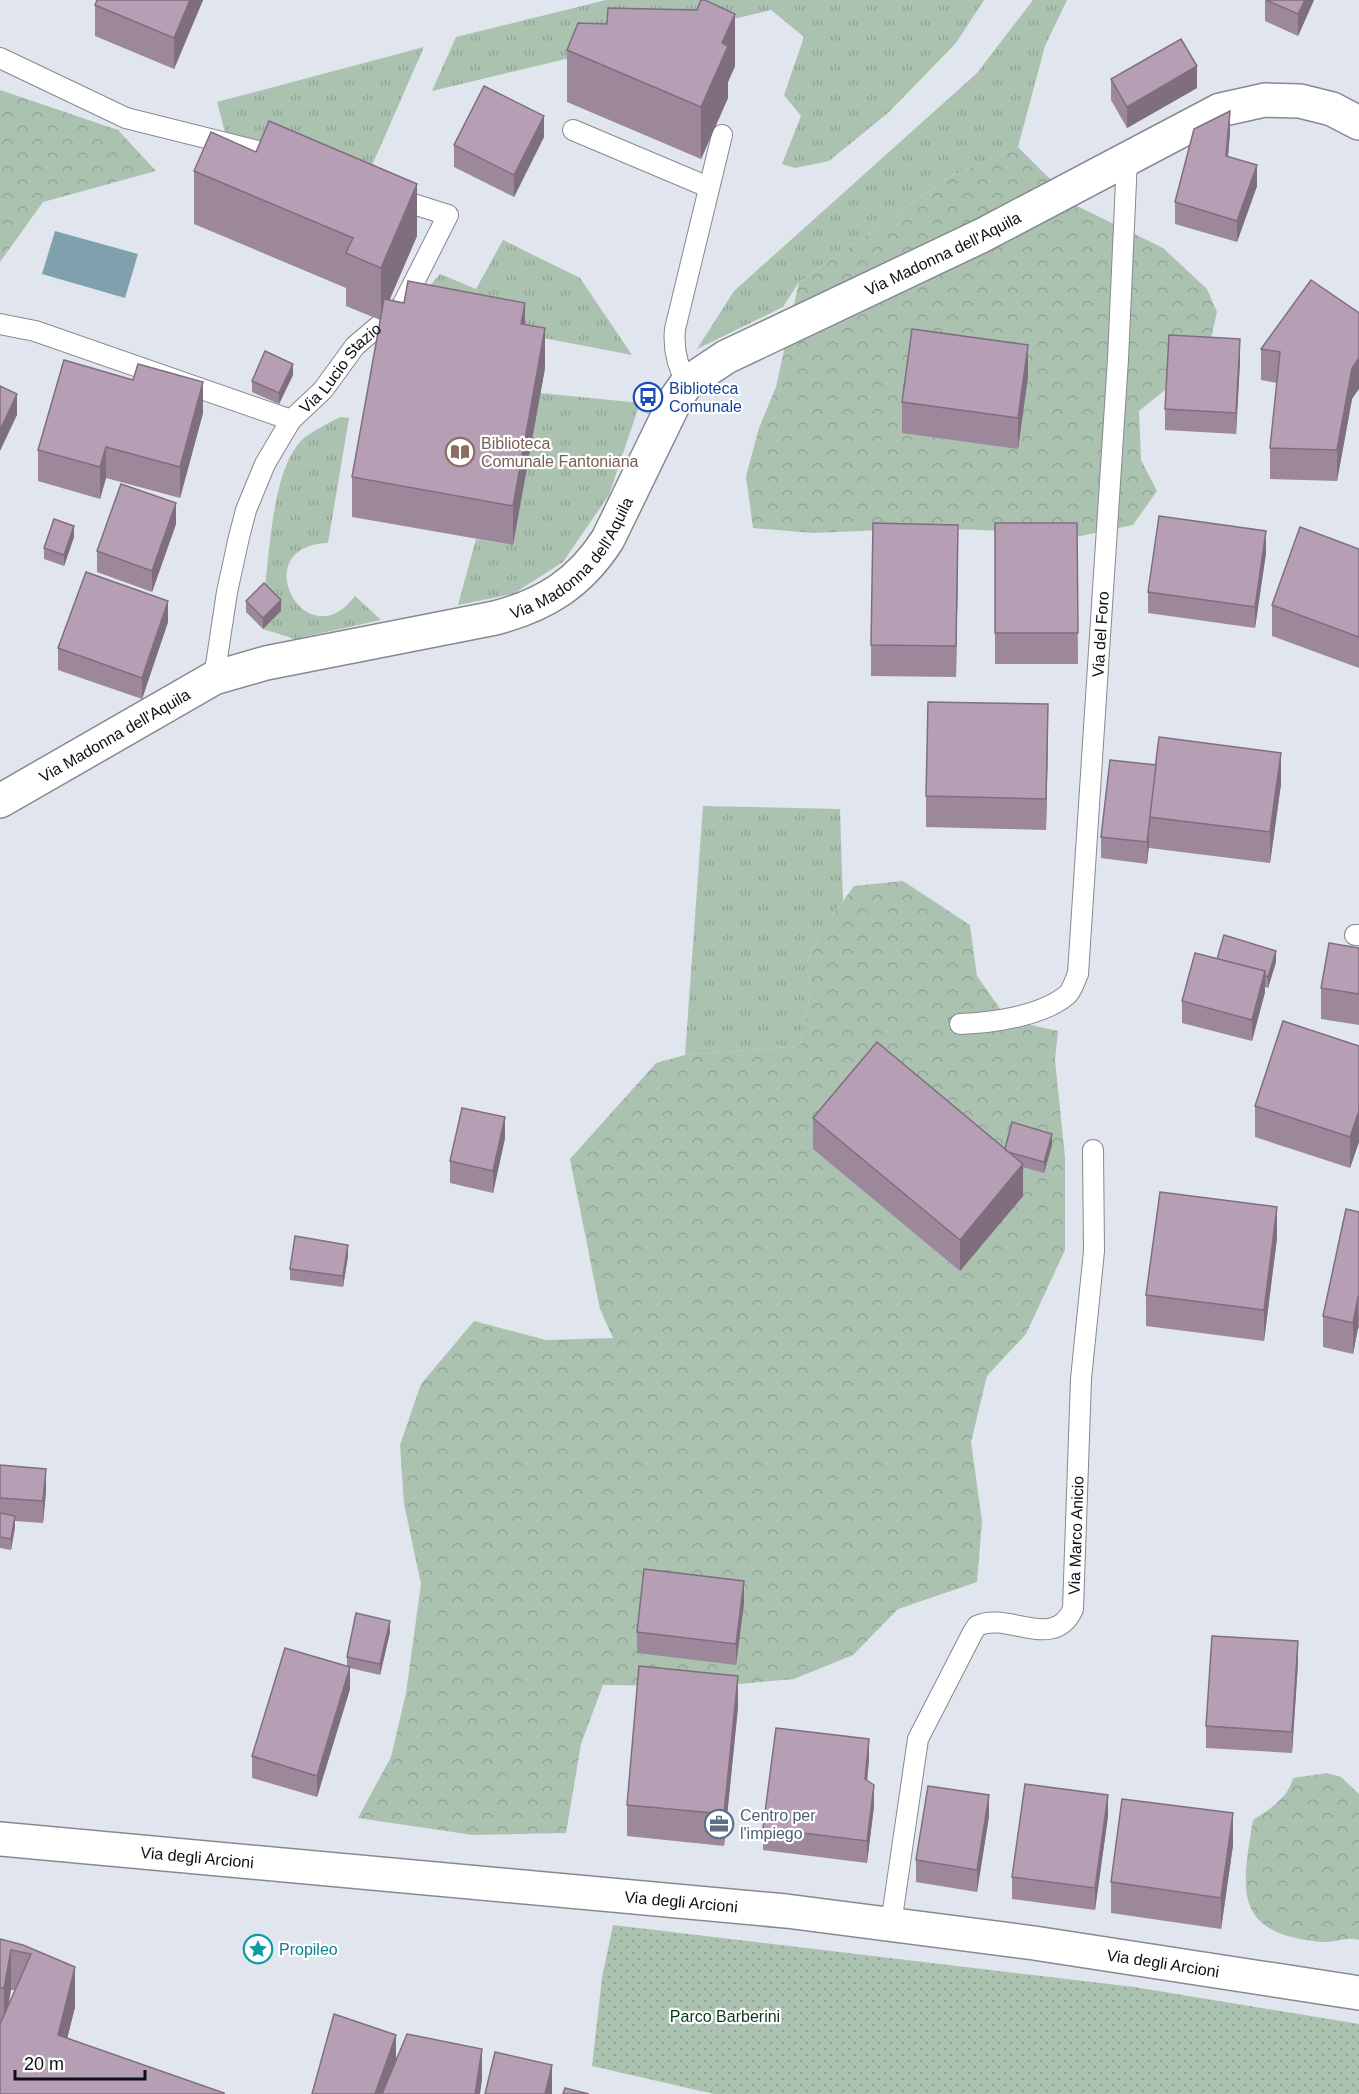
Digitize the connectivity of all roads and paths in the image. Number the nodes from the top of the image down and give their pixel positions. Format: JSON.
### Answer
{"nodes":[{"id":1,"x":0,"y":58,"type":"edge"},
{"id":2,"x":1359,"y":123,"type":"edge"},
{"id":3,"x":573,"y":130,"type":"dead end"},
{"id":4,"x":722,"y":135,"type":"dead end"},
{"id":5,"x":1127,"y":159,"type":"junction"},
{"id":6,"x":297,"y":161,"type":"edge"},
{"id":7,"x":708,"y":187,"type":"junction"},
{"id":8,"x":373,"y":190,"type":"edge"},
{"id":9,"x":0,"y":324,"type":"edge"},
{"id":10,"x":687,"y":383,"type":"junction"},
{"id":11,"x":291,"y":420,"type":"junction"},
{"id":12,"x":214,"y":678,"type":"junction"},
{"id":13,"x":0,"y":801,"type":"edge"},
{"id":14,"x":960,"y":1024,"type":"dead end"},
{"id":15,"x":1093,"y":1150,"type":"dead end"},
{"id":16,"x":0,"y":1839,"type":"edge"},
{"id":17,"x":891,"y":1923,"type":"junction"},
{"id":18,"x":1359,"y":1993,"type":"edge"}],
"edges":[{"from":1,"to":6,"type":"lane"},
{"from":2,"to":5,"type":"street","name":"Via Madonna dell'Aquila"},
{"from":3,"to":7,"type":"lane"},
{"from":4,"to":7,"type":"lane"},
{"from":5,"to":10,"type":"street","name":"Via Madonna dell'Aquila"},
{"from":5,"to":14,"type":"lane","name":"Via del Foro"},
{"from":7,"to":10,"type":"lane"},
{"from":8,"to":11,"type":"lane","name":"Via Lucio Stazio"},
{"from":9,"to":11,"type":"lane"},
{"from":10,"to":12,"type":"street","name":"Via Madonna dell'Aquila"},
{"from":11,"to":12,"type":"lane","name":"Via Lucio Stazio"},
{"from":12,"to":13,"type":"street","name":"Via Madonna dell'Aquila"},
{"from":15,"to":17,"type":"lane","name":"Via Marco Anicio"},
{"from":16,"to":17,"type":"street","name":"Via degli Arcioni"},
{"from":17,"to":18,"type":"street","name":"Via degli Arcioni"}]}
